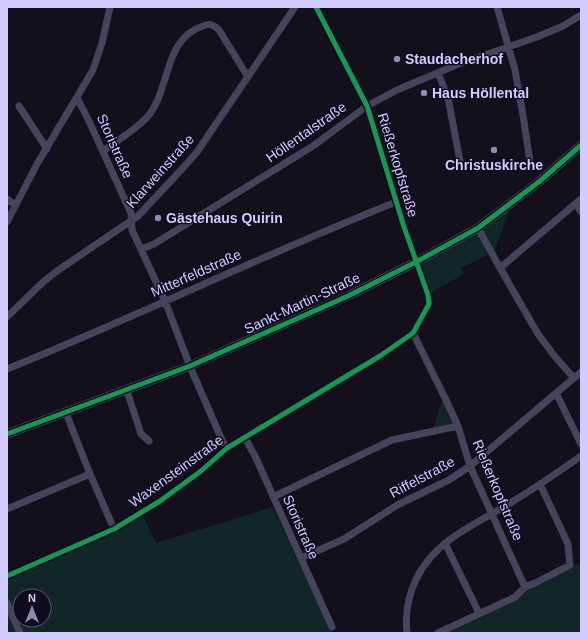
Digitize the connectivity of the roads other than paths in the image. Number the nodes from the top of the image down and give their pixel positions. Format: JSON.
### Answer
{"nodes":[{"id":1,"x":110,"y":7,"type":"edge"},
{"id":2,"x":295,"y":7,"type":"edge"},
{"id":3,"x":316,"y":7,"type":"edge"},
{"id":4,"x":497,"y":7,"type":"edge"},
{"id":5,"x":581,"y":15,"type":"edge"},
{"id":6,"x":509,"y":46,"type":"junction"},
{"id":7,"x":438,"y":73,"type":"junction"},
{"id":8,"x":248,"y":77,"type":"junction"},
{"id":9,"x":77,"y":98,"type":"junction"},
{"id":10,"x":19,"y":106,"type":"dead end"},
{"id":11,"x":367,"y":106,"type":"junction"},
{"id":12,"x":581,"y":145,"type":"edge"},
{"id":13,"x":46,"y":149,"type":"junction"},
{"id":14,"x":103,"y":151,"type":"junction"},
{"id":15,"x":530,"y":162,"type":"dead end"},
{"id":16,"x":461,"y":166,"type":"dead end"},
{"id":17,"x":7,"y":199,"type":"edge"},
{"id":18,"x":396,"y":202,"type":"junction"},
{"id":19,"x":578,"y":202,"type":"edge"},
{"id":20,"x":16,"y":205,"type":"junction"},
{"id":21,"x":581,"y":212,"type":"edge"},
{"id":22,"x":131,"y":221,"type":"junction"},
{"id":23,"x":7,"y":222,"type":"edge"},
{"id":24,"x":478,"y":228,"type":"junction"},
{"id":25,"x":142,"y":249,"type":"junction"},
{"id":26,"x":416,"y":262,"type":"junction"},
{"id":27,"x":500,"y":268,"type":"junction"},
{"id":28,"x":165,"y":301,"type":"junction"},
{"id":29,"x":7,"y":317,"type":"edge"},
{"id":30,"x":413,"y":332,"type":"junction"},
{"id":31,"x":190,"y":366,"type":"junction"},
{"id":32,"x":7,"y":368,"type":"edge"},
{"id":33,"x":581,"y":372,"type":"edge"},
{"id":34,"x":574,"y":378,"type":"junction"},
{"id":35,"x":126,"y":390,"type":"junction"},
{"id":36,"x":556,"y":393,"type":"junction"},
{"id":37,"x":66,"y":413,"type":"junction"},
{"id":38,"x":458,"y":426,"type":"junction"},
{"id":39,"x":7,"y":434,"type":"edge"},
{"id":40,"x":245,"y":438,"type":"junction"},
{"id":41,"x":149,"y":441,"type":"dead end"},
{"id":42,"x":581,"y":444,"type":"edge"},
{"id":43,"x":227,"y":448,"type":"junction"},
{"id":44,"x":581,"y":456,"type":"edge"},
{"id":45,"x":470,"y":466,"type":"junction"},
{"id":46,"x":90,"y":474,"type":"junction"},
{"id":47,"x":540,"y":484,"type":"junction"},
{"id":48,"x":273,"y":497,"type":"junction"},
{"id":49,"x":7,"y":509,"type":"edge"},
{"id":50,"x":493,"y":514,"type":"junction"},
{"id":51,"x":114,"y":529,"type":"junction"},
{"id":52,"x":445,"y":543,"type":"junction"},
{"id":53,"x":301,"y":558,"type":"junction"},
{"id":54,"x":7,"y":576,"type":"edge"},
{"id":55,"x":525,"y":587,"type":"junction"},
{"id":56,"x":7,"y":603,"type":"edge"},
{"id":57,"x":479,"y":613,"type":"junction"},
{"id":58,"x":332,"y":627,"type":"dead end"},
{"id":59,"x":20,"y":633,"type":"edge"},
{"id":60,"x":407,"y":633,"type":"edge"},
{"id":61,"x":438,"y":633,"type":"edge"}],
"edges":[{"from":1,"to":9,"type":"street"},
{"from":2,"to":8,"type":"street","name":"Klarweinstraße"},
{"from":3,"to":11,"type":"street","name":"Rießerkopfstraße"},
{"from":4,"to":6,"type":"street"},
{"from":5,"to":6,"type":"street","name":"Höllentalstraße"},
{"from":6,"to":7,"type":"street","name":"Höllentalstraße"},
{"from":6,"to":15,"type":"street"},
{"from":7,"to":11,"type":"street","name":"Höllentalstraße"},
{"from":7,"to":16,"type":"street"},
{"from":8,"to":14,"type":"street"},
{"from":8,"to":22,"type":"street","name":"Klarweinstraße"},
{"from":9,"to":13,"type":"street"},
{"from":9,"to":14,"type":"street","name":"Storistraße"},
{"from":10,"to":13,"type":"street"},
{"from":11,"to":18,"type":"street","name":"Rießerkopfstraße"},
{"from":11,"to":25,"type":"street","name":"Höllentalstraße"},
{"from":12,"to":24,"type":"main road","name":"Sankt-Martin-Straße"},
{"from":13,"to":20,"type":"street"},
{"from":14,"to":22,"type":"street","name":"Storistraße"},
{"from":17,"to":20,"type":"street"},
{"from":18,"to":26,"type":"street","name":"Rießerkopfstraße"},
{"from":18,"to":28,"type":"street","name":"Mitterfeldstraße"},
{"from":19,"to":21,"type":"street"},
{"from":19,"to":27,"type":"street"},
{"from":20,"to":23,"type":"street"},
{"from":22,"to":25,"type":"street","name":"Storistraße"},
{"from":22,"to":29,"type":"street","name":"Klarweinstraße"},
{"from":24,"to":26,"type":"main road","name":"Sankt-Martin-Straße"},
{"from":24,"to":27,"type":"street"},
{"from":25,"to":28,"type":"street","name":"Storistraße"},
{"from":26,"to":30,"type":"street","name":"Rießerkopfstraße"},
{"from":26,"to":31,"type":"main road","name":"Sankt-Martin-Straße"},
{"from":27,"to":34,"type":"street"},
{"from":28,"to":31,"type":"street","name":"Storistraße"},
{"from":28,"to":32,"type":"street","name":"Mitterfeldstraße"},
{"from":30,"to":38,"type":"street","name":"Rießerkopfstraße"},
{"from":30,"to":40,"type":"street","name":"Waxensteinstraße"},
{"from":31,"to":35,"type":"main road","name":"Sankt-Martin-Straße"},
{"from":31,"to":43,"type":"street","name":"Storistraße"},
{"from":33,"to":34,"type":"street","name":"Riffelstraße"},
{"from":34,"to":36,"type":"street","name":"Riffelstraße"},
{"from":35,"to":37,"type":"main road","name":"Sankt-Martin-Straße"},
{"from":35,"to":41,"type":"street"},
{"from":36,"to":42,"type":"street"},
{"from":36,"to":45,"type":"street","name":"Riffelstraße"},
{"from":37,"to":39,"type":"main road","name":"Sankt-Martin-Straße"},
{"from":37,"to":46,"type":"street"},
{"from":38,"to":45,"type":"street","name":"Rießerkopfstraße"},
{"from":38,"to":48,"type":"street"},
{"from":40,"to":43,"type":"street","name":"Waxensteinstraße"},
{"from":40,"to":48,"type":"street","name":"Storistraße"},
{"from":43,"to":51,"type":"street","name":"Waxensteinstraße"},
{"from":44,"to":47,"type":"street"},
{"from":45,"to":50,"type":"street","name":"Rießerkopfstraße"},
{"from":45,"to":53,"type":"street","name":"Riffelstraße"},
{"from":46,"to":49,"type":"street"},
{"from":46,"to":51,"type":"street"},
{"from":47,"to":50,"type":"street"},
{"from":47,"to":55,"type":"street"},
{"from":48,"to":53,"type":"street","name":"Storistraße"},
{"from":50,"to":52,"type":"street"},
{"from":50,"to":55,"type":"street","name":"Rießerkopfstraße"},
{"from":51,"to":54,"type":"street","name":"Waxensteinstraße"},
{"from":52,"to":57,"type":"street"},
{"from":52,"to":60,"type":"street"},
{"from":53,"to":58,"type":"street","name":"Storistraße"},
{"from":55,"to":57,"type":"street"},
{"from":56,"to":59,"type":"street"},
{"from":57,"to":61,"type":"street"}]}
